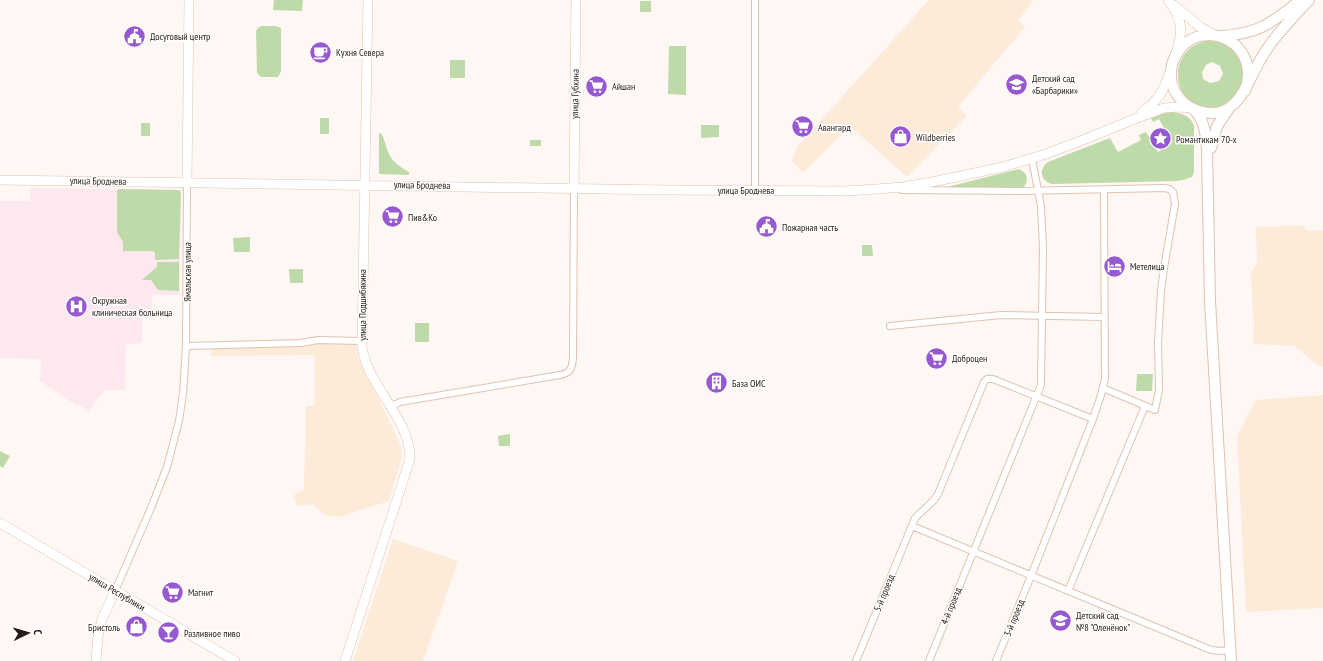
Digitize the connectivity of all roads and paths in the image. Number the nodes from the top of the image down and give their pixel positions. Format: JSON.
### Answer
{"nodes":[{"id":1,"x":189,"y":0,"type":"edge"},
{"id":2,"x":368,"y":0,"type":"edge"},
{"id":3,"x":576,"y":0,"type":"edge"},
{"id":4,"x":755,"y":0,"type":"edge"},
{"id":5,"x":1168,"y":0,"type":"edge"},
{"id":6,"x":1301,"y":0,"type":"edge"},
{"id":7,"x":1309,"y":0,"type":"edge"},
{"id":8,"x":1219,"y":36,"type":"junction"},
{"id":9,"x":1172,"y":65,"type":"junction"},
{"id":10,"x":1245,"y":91,"type":"junction"},
{"id":11,"x":1231,"y":107,"type":"junction"},
{"id":12,"x":1192,"y":108,"type":"junction"},
{"id":13,"x":1132,"y":120,"type":"junction"},
{"id":14,"x":1032,"y":159,"type":"junction"},
{"id":15,"x":1208,"y":164,"type":"junction"},
{"id":16,"x":0,"y":180,"type":"edge"},
{"id":17,"x":187,"y":182,"type":"junction"},
{"id":18,"x":364,"y":185,"type":"junction"},
{"id":19,"x":574,"y":188,"type":"junction"},
{"id":20,"x":877,"y":189,"type":"junction"},
{"id":21,"x":755,"y":190,"type":"junction"},
{"id":22,"x":1038,"y":190,"type":"junction"},
{"id":23,"x":1104,"y":190,"type":"junction"},
{"id":24,"x":1042,"y":316,"type":"junction"},
{"id":25,"x":1104,"y":317,"type":"junction"},
{"id":26,"x":890,"y":326,"type":"dead end"},
{"id":27,"x":361,"y":341,"type":"junction"},
{"id":28,"x":186,"y":346,"type":"junction"},
{"id":29,"x":1103,"y":388,"type":"junction"},
{"id":30,"x":1037,"y":396,"type":"junction"},
{"id":31,"x":1145,"y":406,"type":"junction"},
{"id":32,"x":390,"y":407,"type":"junction"},
{"id":33,"x":1093,"y":419,"type":"junction"},
{"id":34,"x":0,"y":523,"type":"edge"},
{"id":35,"x":912,"y":526,"type":"junction"},
{"id":36,"x":974,"y":552,"type":"junction"},
{"id":37,"x":1032,"y":576,"type":"junction"},
{"id":38,"x":1068,"y":590,"type":"junction"},
{"id":39,"x":115,"y":591,"type":"junction"},
{"id":40,"x":1230,"y":650,"type":"junction"},
{"id":41,"x":96,"y":661,"type":"edge"},
{"id":42,"x":235,"y":661,"type":"edge"},
{"id":43,"x":346,"y":661,"type":"edge"},
{"id":44,"x":856,"y":661,"type":"edge"},
{"id":45,"x":929,"y":661,"type":"edge"},
{"id":46,"x":996,"y":661,"type":"edge"},
{"id":47,"x":1231,"y":661,"type":"edge"}],
"edges":[{"from":1,"to":17,"type":"main road","name":"Ямальская улица"},
{"from":2,"to":18,"type":"main road","name":"улица Подшибякина"},
{"from":3,"to":19,"type":"main road","name":"улица Губкина"},
{"from":4,"to":21,"type":"street"},
{"from":5,"to":8,"type":"main road"},
{"from":5,"to":9,"type":"main road"},
{"from":6,"to":8,"type":"main road"},
{"from":7,"to":10,"type":"main road"},
{"from":8,"to":9,"type":"main road"},
{"from":8,"to":10,"type":"main road"},
{"from":9,"to":12,"type":"main road"},
{"from":9,"to":13,"type":"main road"},
{"from":10,"to":11,"type":"main road"},
{"from":11,"to":12,"type":"main road"},
{"from":11,"to":15,"type":"main road"},
{"from":12,"to":13,"type":"main road"},
{"from":12,"to":15,"type":"main road"},
{"from":13,"to":14,"type":"main road","name":"улица Броднева"},
{"from":14,"to":20,"type":"main road","name":"улица Броднева"},
{"from":14,"to":22,"type":"street","name":"4-й проезд"},
{"from":15,"to":40,"type":"main road"},
{"from":16,"to":17,"type":"main road","name":"улица Броднева"},
{"from":17,"to":18,"type":"main road","name":"улица Броднева"},
{"from":17,"to":28,"type":"street","name":"Ямальская улица"},
{"from":18,"to":19,"type":"main road","name":"улица Броднева"},
{"from":18,"to":27,"type":"main road","name":"улица Подшибякина"},
{"from":19,"to":21,"type":"main road","name":"улица Броднева"},
{"from":19,"to":32,"type":"street"},
{"from":20,"to":21,"type":"main road","name":"улица Броднева"},
{"from":20,"to":22,"type":"street"},
{"from":22,"to":23,"type":"street"},
{"from":22,"to":24,"type":"street","name":"4-й проезд"},
{"from":23,"to":25,"type":"street","name":"3-й проезд"},
{"from":23,"to":31,"type":"street"},
{"from":24,"to":25,"type":"street"},
{"from":24,"to":26,"type":"street"},
{"from":24,"to":30,"type":"street","name":"4-й проезд"},
{"from":25,"to":29,"type":"street","name":"3-й проезд"},
{"from":27,"to":28,"type":"street"},
{"from":27,"to":32,"type":"main road","name":"улица Подшибякина"},
{"from":28,"to":39,"type":"street","name":"Ямальская улица"},
{"from":29,"to":31,"type":"street"},
{"from":29,"to":33,"type":"street","name":"3-й проезд"},
{"from":30,"to":33,"type":"street","name":"5-й проезд"},
{"from":30,"to":35,"type":"street","name":"5-й проезд"},
{"from":30,"to":36,"type":"street","name":"4-й проезд"},
{"from":31,"to":38,"type":"street"},
{"from":32,"to":43,"type":"main road","name":"улица Подшибякина"},
{"from":33,"to":37,"type":"street","name":"3-й проезд"},
{"from":34,"to":39,"type":"main road","name":"улица Республики"},
{"from":35,"to":36,"type":"street"},
{"from":35,"to":44,"type":"street","name":"5-й проезд"},
{"from":36,"to":37,"type":"street"},
{"from":36,"to":45,"type":"street","name":"4-й проезд"},
{"from":37,"to":38,"type":"street"},
{"from":37,"to":46,"type":"street","name":"3-й проезд"},
{"from":38,"to":40,"type":"street"},
{"from":39,"to":41,"type":"main road"},
{"from":39,"to":42,"type":"main road","name":"улица Республики"},
{"from":40,"to":47,"type":"main road"}]}
